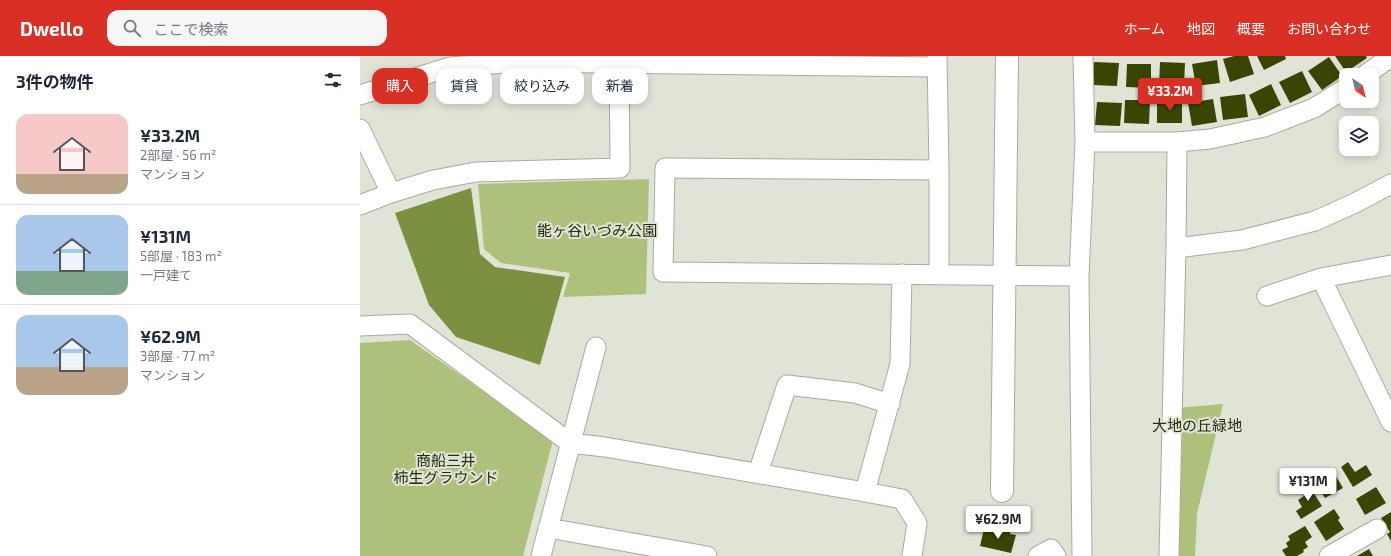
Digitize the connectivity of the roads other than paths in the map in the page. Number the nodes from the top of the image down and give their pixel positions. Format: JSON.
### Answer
{"nodes":[{"id":1,"x":1007,"y":56,"type":"edge"},
{"id":2,"x":1083,"y":56,"type":"edge"},
{"id":3,"x":1391,"y":57,"type":"edge"},
{"id":4,"x":619,"y":60,"type":"edge"},
{"id":5,"x":937,"y":62,"type":"edge"},
{"id":6,"x":1375,"y":68,"type":"edge"},
{"id":7,"x":1339,"y":92,"type":"edge"},
{"id":8,"x":360,"y":95,"type":"edge"},
{"id":9,"x":360,"y":129,"type":"edge"},
{"id":10,"x":1085,"y":142,"type":"junction"},
{"id":11,"x":1177,"y":142,"type":"junction"},
{"id":12,"x":939,"y":170,"type":"junction"},
{"id":13,"x":1391,"y":184,"type":"edge"},
{"id":14,"x":391,"y":193,"type":"junction"},
{"id":15,"x":360,"y":205,"type":"edge"},
{"id":16,"x":1176,"y":248,"type":"junction"},
{"id":17,"x":1391,"y":265,"type":"edge"},
{"id":18,"x":902,"y":274,"type":"junction"},
{"id":19,"x":939,"y":275,"type":"junction"},
{"id":20,"x":1004,"y":276,"type":"junction"},
{"id":21,"x":1079,"y":276,"type":"junction"},
{"id":22,"x":1321,"y":278,"type":"junction"},
{"id":23,"x":1267,"y":296,"type":"dead end"},
{"id":24,"x":360,"y":326,"type":"edge"},
{"id":25,"x":596,"y":347,"type":"dead end"},
{"id":26,"x":890,"y":404,"type":"junction"},
{"id":27,"x":1391,"y":422,"type":"edge"},
{"id":28,"x":570,"y":443,"type":"junction"},
{"id":29,"x":758,"y":473,"type":"junction"},
{"id":30,"x":1002,"y":491,"type":"dead end"},
{"id":31,"x":865,"y":492,"type":"junction"},
{"id":32,"x":548,"y":528,"type":"junction"},
{"id":33,"x":1377,"y":529,"type":"dead end"},
{"id":34,"x":540,"y":556,"type":"edge"},
{"id":35,"x":707,"y":556,"type":"edge"},
{"id":36,"x":912,"y":556,"type":"edge"},
{"id":37,"x":1038,"y":556,"type":"edge"},
{"id":38,"x":1056,"y":556,"type":"edge"},
{"id":39,"x":1082,"y":556,"type":"edge"},
{"id":40,"x":1169,"y":556,"type":"edge"},
{"id":41,"x":1329,"y":556,"type":"edge"}],
"edges":[{"from":1,"to":20,"type":"street"},
{"from":2,"to":10,"type":"street"},
{"from":3,"to":6,"type":"street"},
{"from":4,"to":5,"type":"street"},
{"from":4,"to":8,"type":"street"},
{"from":4,"to":14,"type":"street"},
{"from":5,"to":12,"type":"street"},
{"from":7,"to":11,"type":"street"},
{"from":9,"to":14,"type":"street"},
{"from":10,"to":11,"type":"street"},
{"from":10,"to":21,"type":"street"},
{"from":11,"to":16,"type":"street"},
{"from":12,"to":18,"type":"street"},
{"from":12,"to":19,"type":"street"},
{"from":13,"to":16,"type":"street"},
{"from":14,"to":15,"type":"street"},
{"from":16,"to":40,"type":"street"},
{"from":17,"to":22,"type":"street"},
{"from":18,"to":19,"type":"street"},
{"from":18,"to":26,"type":"street"},
{"from":19,"to":20,"type":"street"},
{"from":20,"to":21,"type":"street"},
{"from":20,"to":30,"type":"street"},
{"from":21,"to":39,"type":"street"},
{"from":22,"to":23,"type":"street"},
{"from":22,"to":27,"type":"street"},
{"from":24,"to":28,"type":"street"},
{"from":25,"to":28,"type":"street"},
{"from":26,"to":29,"type":"street"},
{"from":26,"to":31,"type":"street"},
{"from":28,"to":29,"type":"street"},
{"from":28,"to":32,"type":"street"},
{"from":29,"to":31,"type":"street"},
{"from":31,"to":36,"type":"street"},
{"from":32,"to":34,"type":"street"},
{"from":32,"to":35,"type":"street"},
{"from":33,"to":41,"type":"street"},
{"from":37,"to":38,"type":"street"}]}
